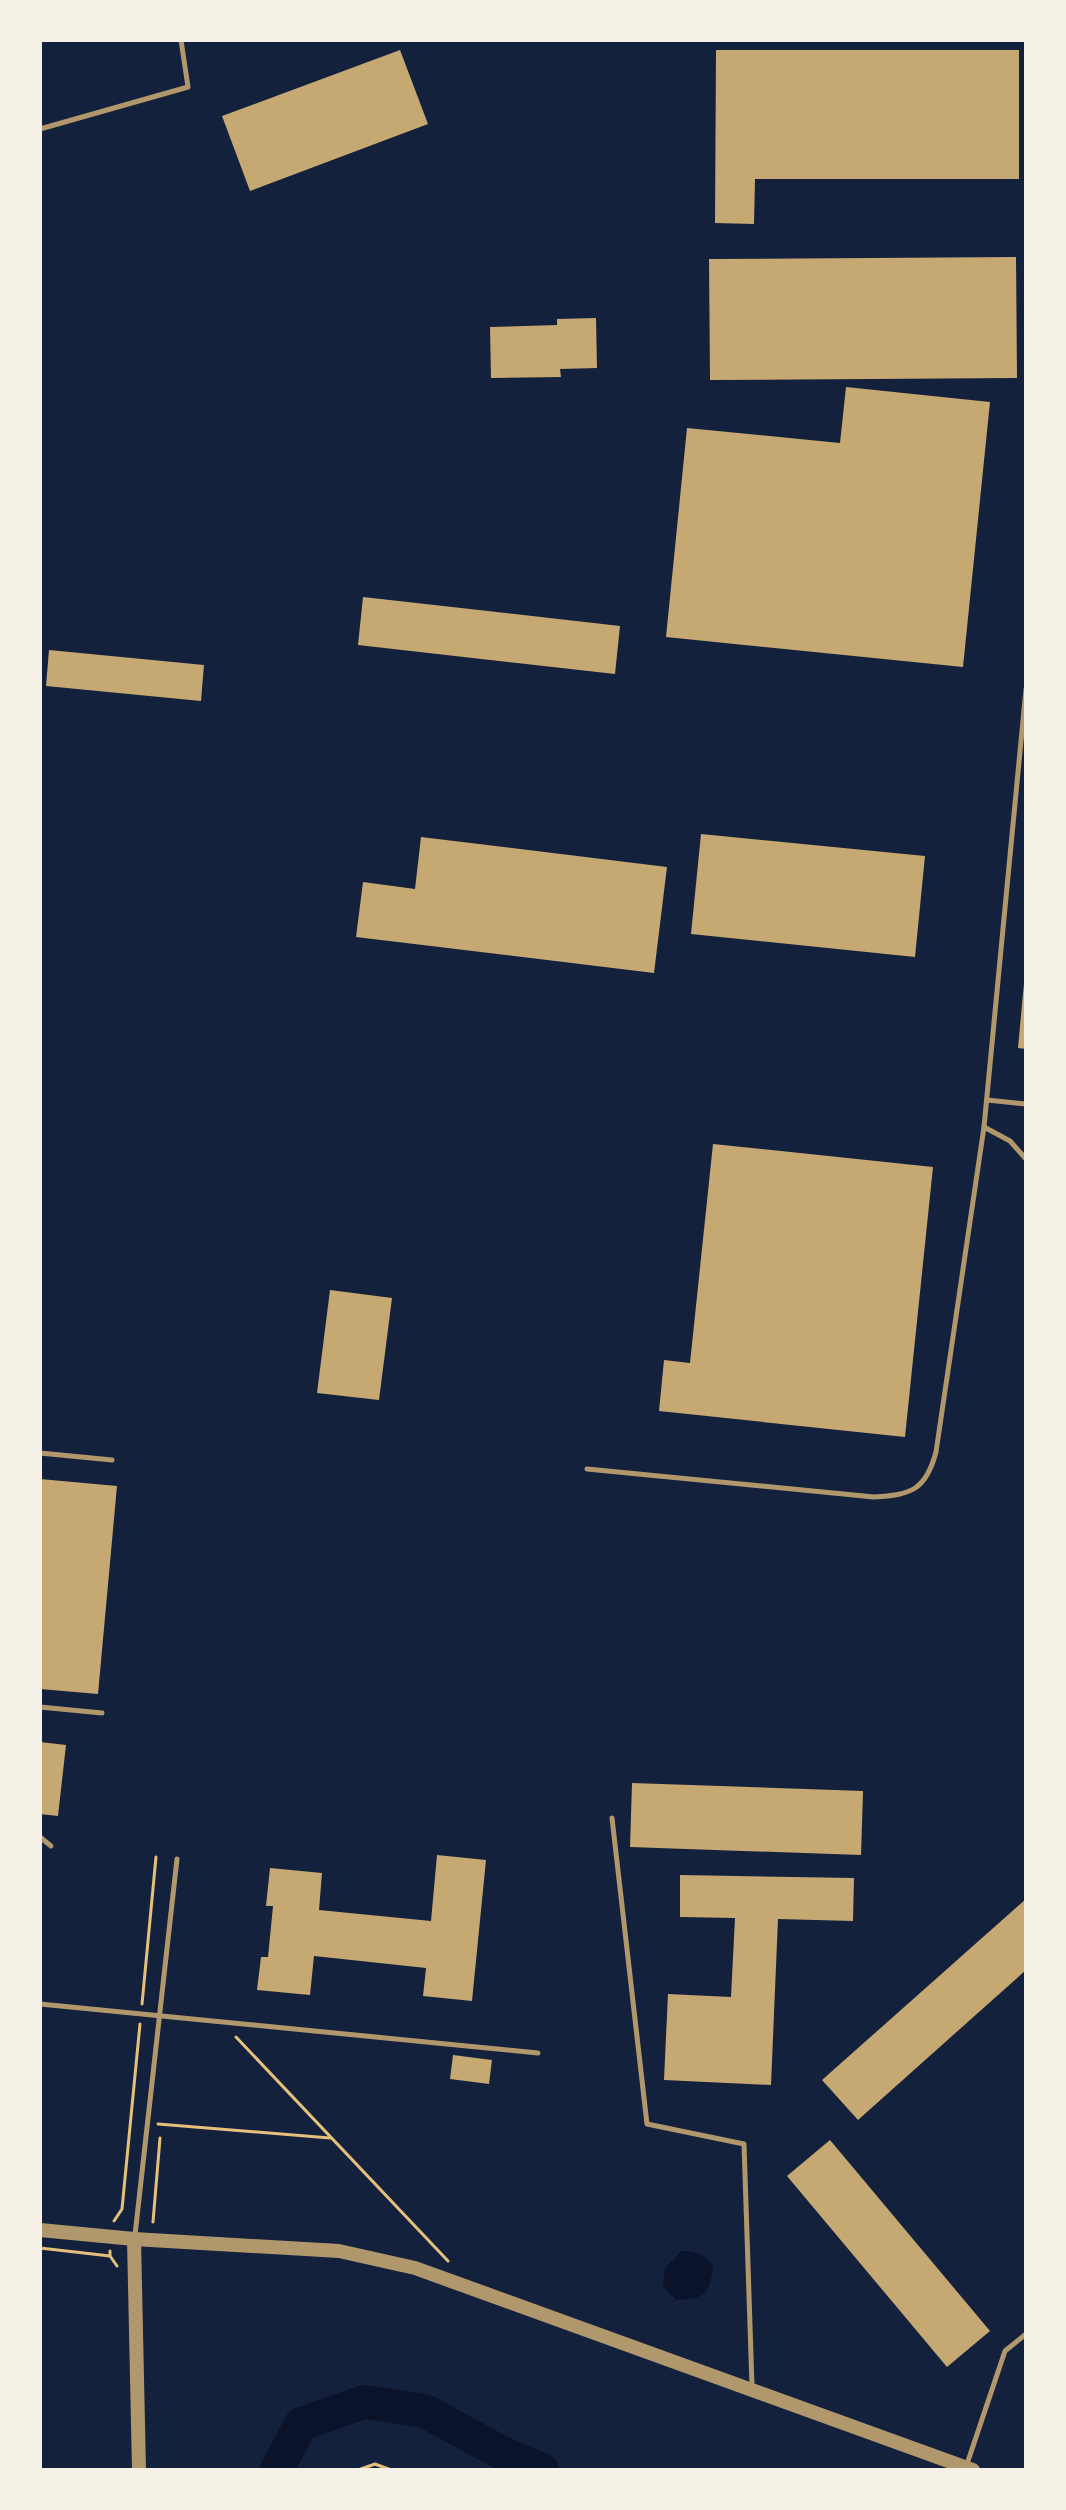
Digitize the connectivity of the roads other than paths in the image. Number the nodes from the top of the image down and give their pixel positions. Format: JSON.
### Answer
{"nodes":[{"id":1,"x":181,"y":40,"type":"edge"},
{"id":2,"x":40,"y":129,"type":"edge"},
{"id":3,"x":1026,"y":689,"type":"edge"},
{"id":4,"x":1022,"y":751,"type":"edge"},
{"id":5,"x":987,"y":1100,"type":"junction"},
{"id":6,"x":1026,"y":1104,"type":"edge"},
{"id":7,"x":984,"y":1127,"type":"junction"},
{"id":8,"x":1026,"y":1159,"type":"edge"},
{"id":9,"x":40,"y":1453,"type":"edge"},
{"id":10,"x":112,"y":1460,"type":"dead end"},
{"id":11,"x":587,"y":1469,"type":"dead end"},
{"id":12,"x":40,"y":1707,"type":"edge"},
{"id":13,"x":102,"y":1713,"type":"dead end"},
{"id":14,"x":612,"y":1818,"type":"dead end"},
{"id":15,"x":40,"y":1837,"type":"edge"},
{"id":16,"x":51,"y":1846,"type":"dead end"},
{"id":17,"x":177,"y":1859,"type":"dead end"},
{"id":18,"x":40,"y":2004,"type":"edge"},
{"id":19,"x":158,"y":2016,"type":"junction"},
{"id":20,"x":538,"y":2053,"type":"dead end"},
{"id":21,"x":40,"y":2230,"type":"edge"},
{"id":22,"x":134,"y":2239,"type":"junction"},
{"id":23,"x":1026,"y":2334,"type":"edge"},
{"id":24,"x":752,"y":2391,"type":"junction"},
{"id":25,"x":970,"y":2469,"type":"edge"},
{"id":26,"x":139,"y":2470,"type":"edge"}],
"edges":[{"from":1,"to":2,"type":"lane"},
{"from":3,"to":4,"type":"lane"},
{"from":4,"to":5,"type":"lane"},
{"from":5,"to":6,"type":"lane"},
{"from":5,"to":7,"type":"lane"},
{"from":7,"to":8,"type":"lane"},
{"from":7,"to":11,"type":"lane"},
{"from":9,"to":10,"type":"lane"},
{"from":12,"to":13,"type":"lane"},
{"from":14,"to":24,"type":"lane"},
{"from":15,"to":16,"type":"lane"},
{"from":17,"to":19,"type":"lane"},
{"from":18,"to":19,"type":"lane"},
{"from":19,"to":20,"type":"lane"},
{"from":19,"to":22,"type":"lane"},
{"from":21,"to":22,"type":"street"},
{"from":22,"to":24,"type":"street"},
{"from":22,"to":26,"type":"street"},
{"from":23,"to":25,"type":"lane"},
{"from":24,"to":25,"type":"street"}]}
